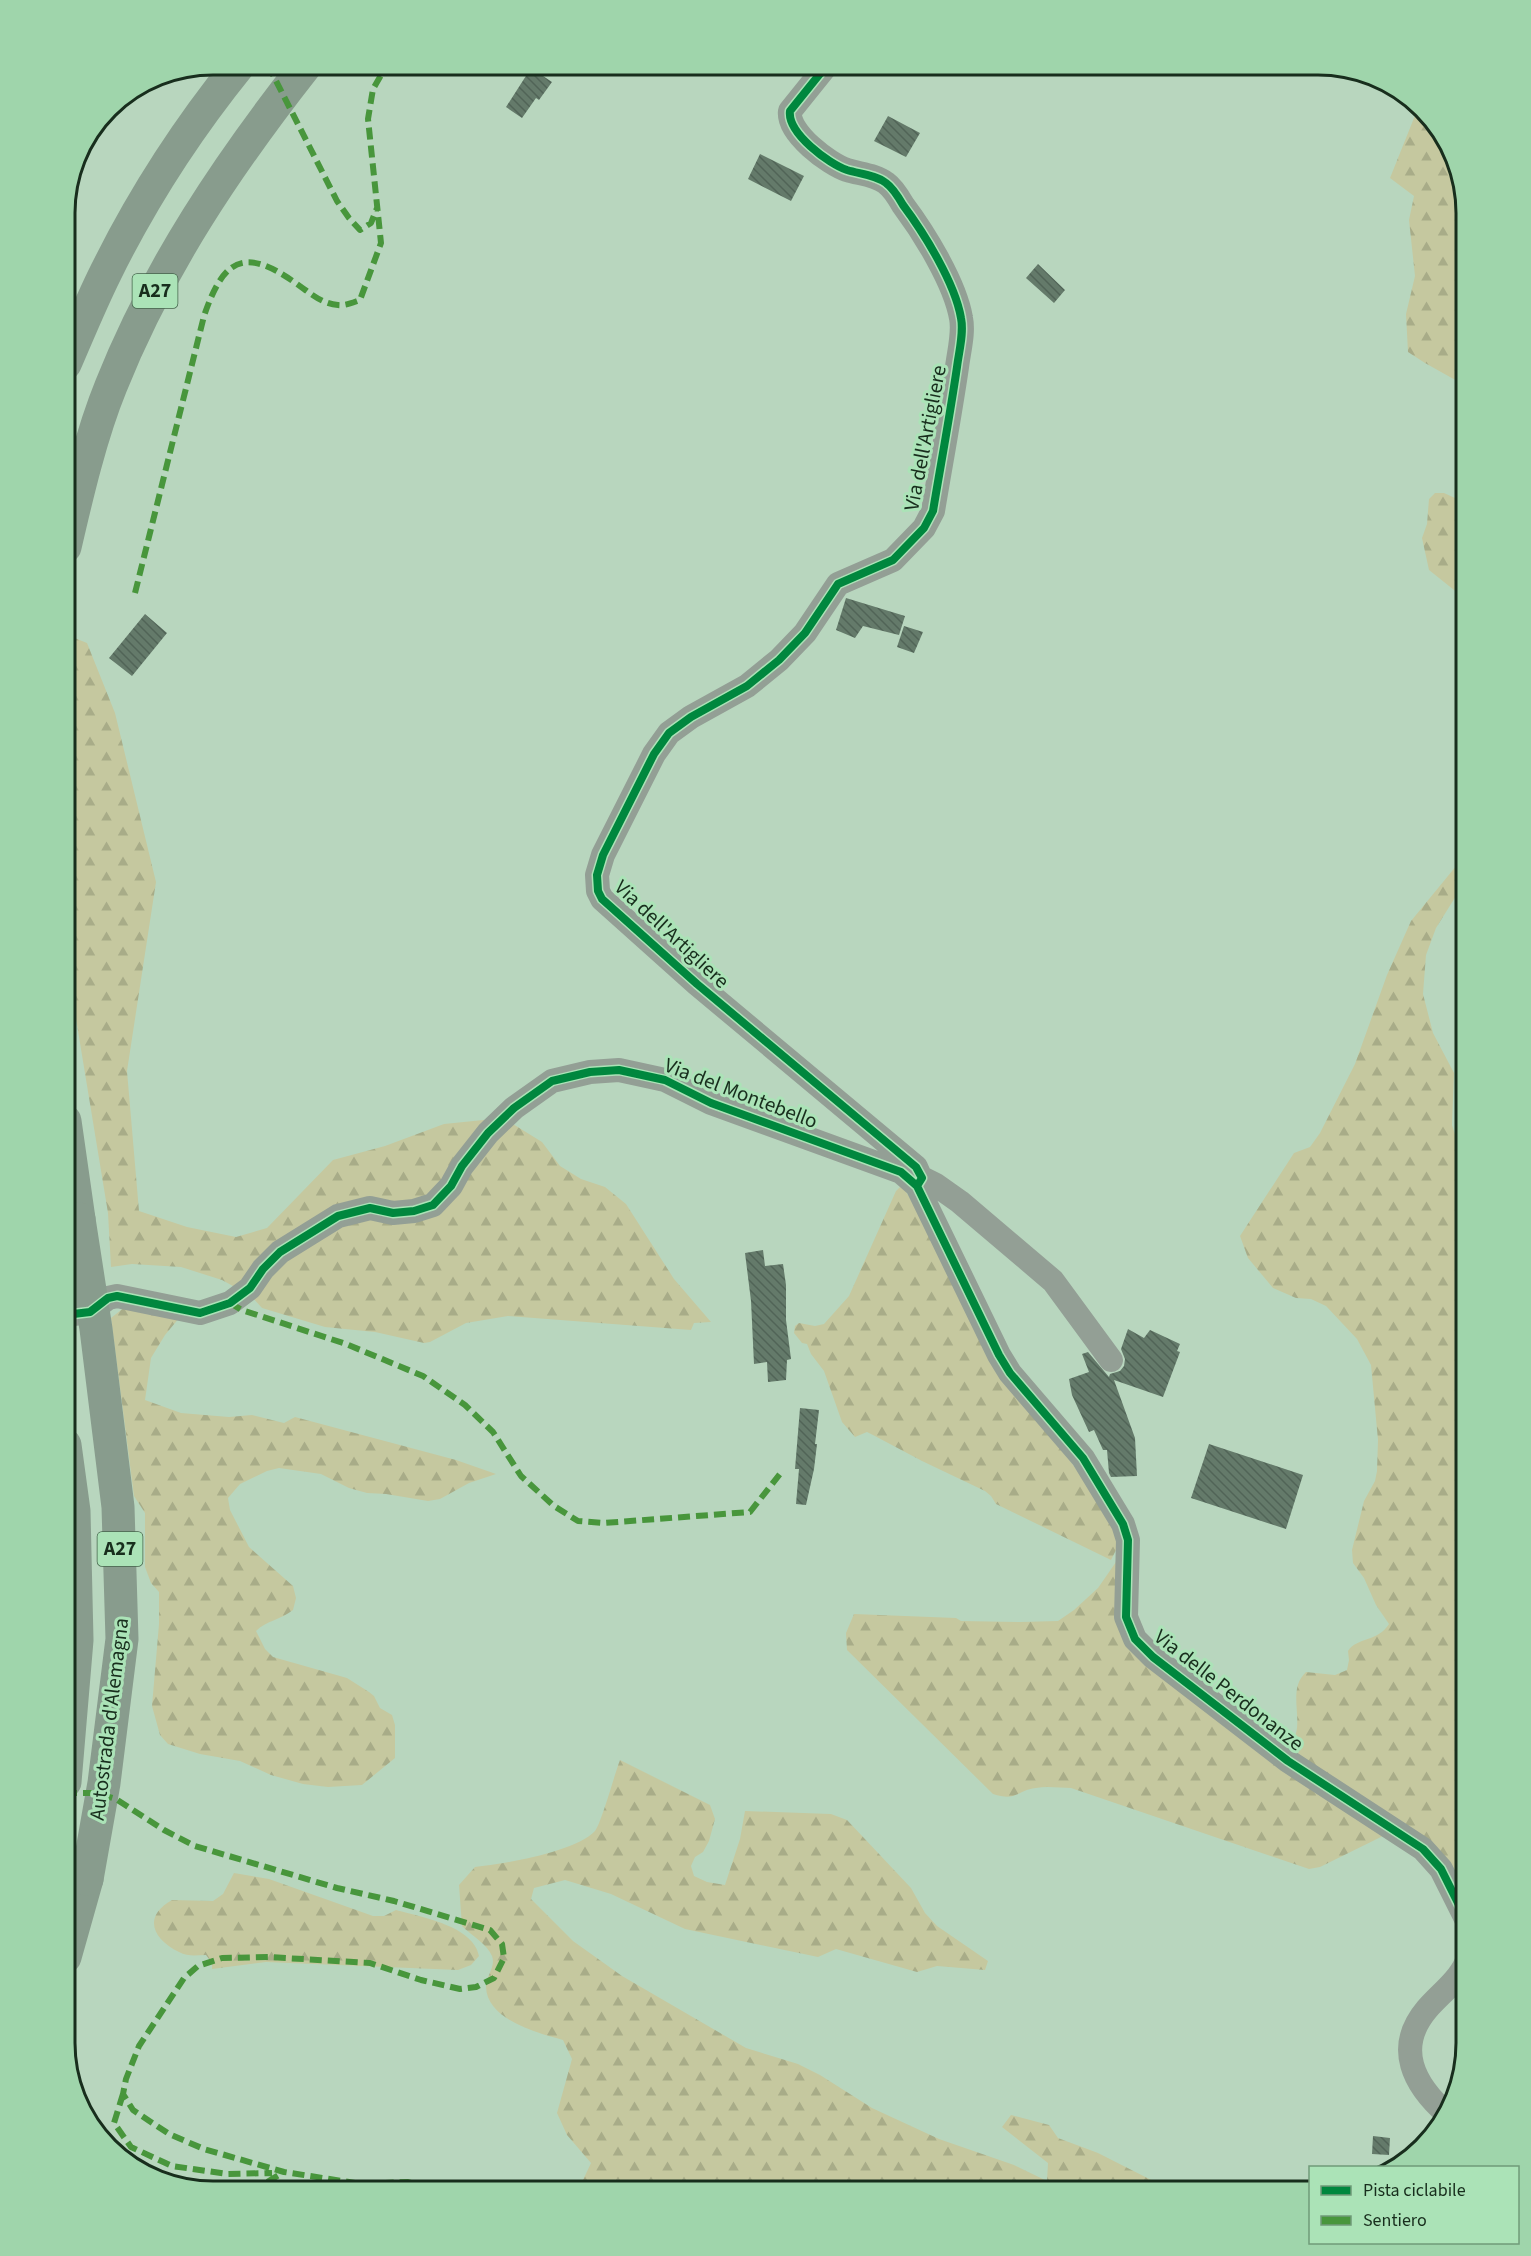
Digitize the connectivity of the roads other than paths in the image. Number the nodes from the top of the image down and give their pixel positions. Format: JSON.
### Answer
{"nodes":[{"id":1,"x":230,"y":75,"type":"edge"},
{"id":2,"x":297,"y":75,"type":"edge"},
{"id":3,"x":819,"y":75,"type":"edge"},
{"id":4,"x":75,"y":341,"type":"edge"},
{"id":5,"x":75,"y":503,"type":"edge"},
{"id":6,"x":919,"y":1182,"type":"junction"},
{"id":7,"x":75,"y":1191,"type":"edge"},
{"id":8,"x":75,"y":1314,"type":"edge"},
{"id":9,"x":1111,"y":1360,"type":"dead end"},
{"id":10,"x":75,"y":1576,"type":"edge"},
{"id":11,"x":75,"y":1652,"type":"edge"},
{"id":12,"x":1456,"y":1898,"type":"edge"},
{"id":13,"x":75,"y":1920,"type":"edge"},
{"id":14,"x":1456,"y":1978,"type":"edge"},
{"id":15,"x":1440,"y":2107,"type":"edge"}],
"edges":[{"from":1,"to":4,"type":"highway","number":"A27"},
{"from":2,"to":5,"type":"highway","number":"A27"},
{"from":3,"to":6,"type":"street","name":"Via dell'Artigliere"},
{"from":6,"to":8,"type":"street","name":"Via del Montebello"},
{"from":6,"to":9,"type":"street","name":"Via del Montebello"},
{"from":6,"to":12,"type":"street","name":"Via delle Perdonanze"},
{"from":7,"to":13,"type":"highway","name":"Autostrada d'Alemagna","number":"A27","bridge":true},
{"from":10,"to":11,"type":"highway","name":"Autostrada d'Alemagna","number":"A27"},
{"from":14,"to":15,"type":"street"}]}
